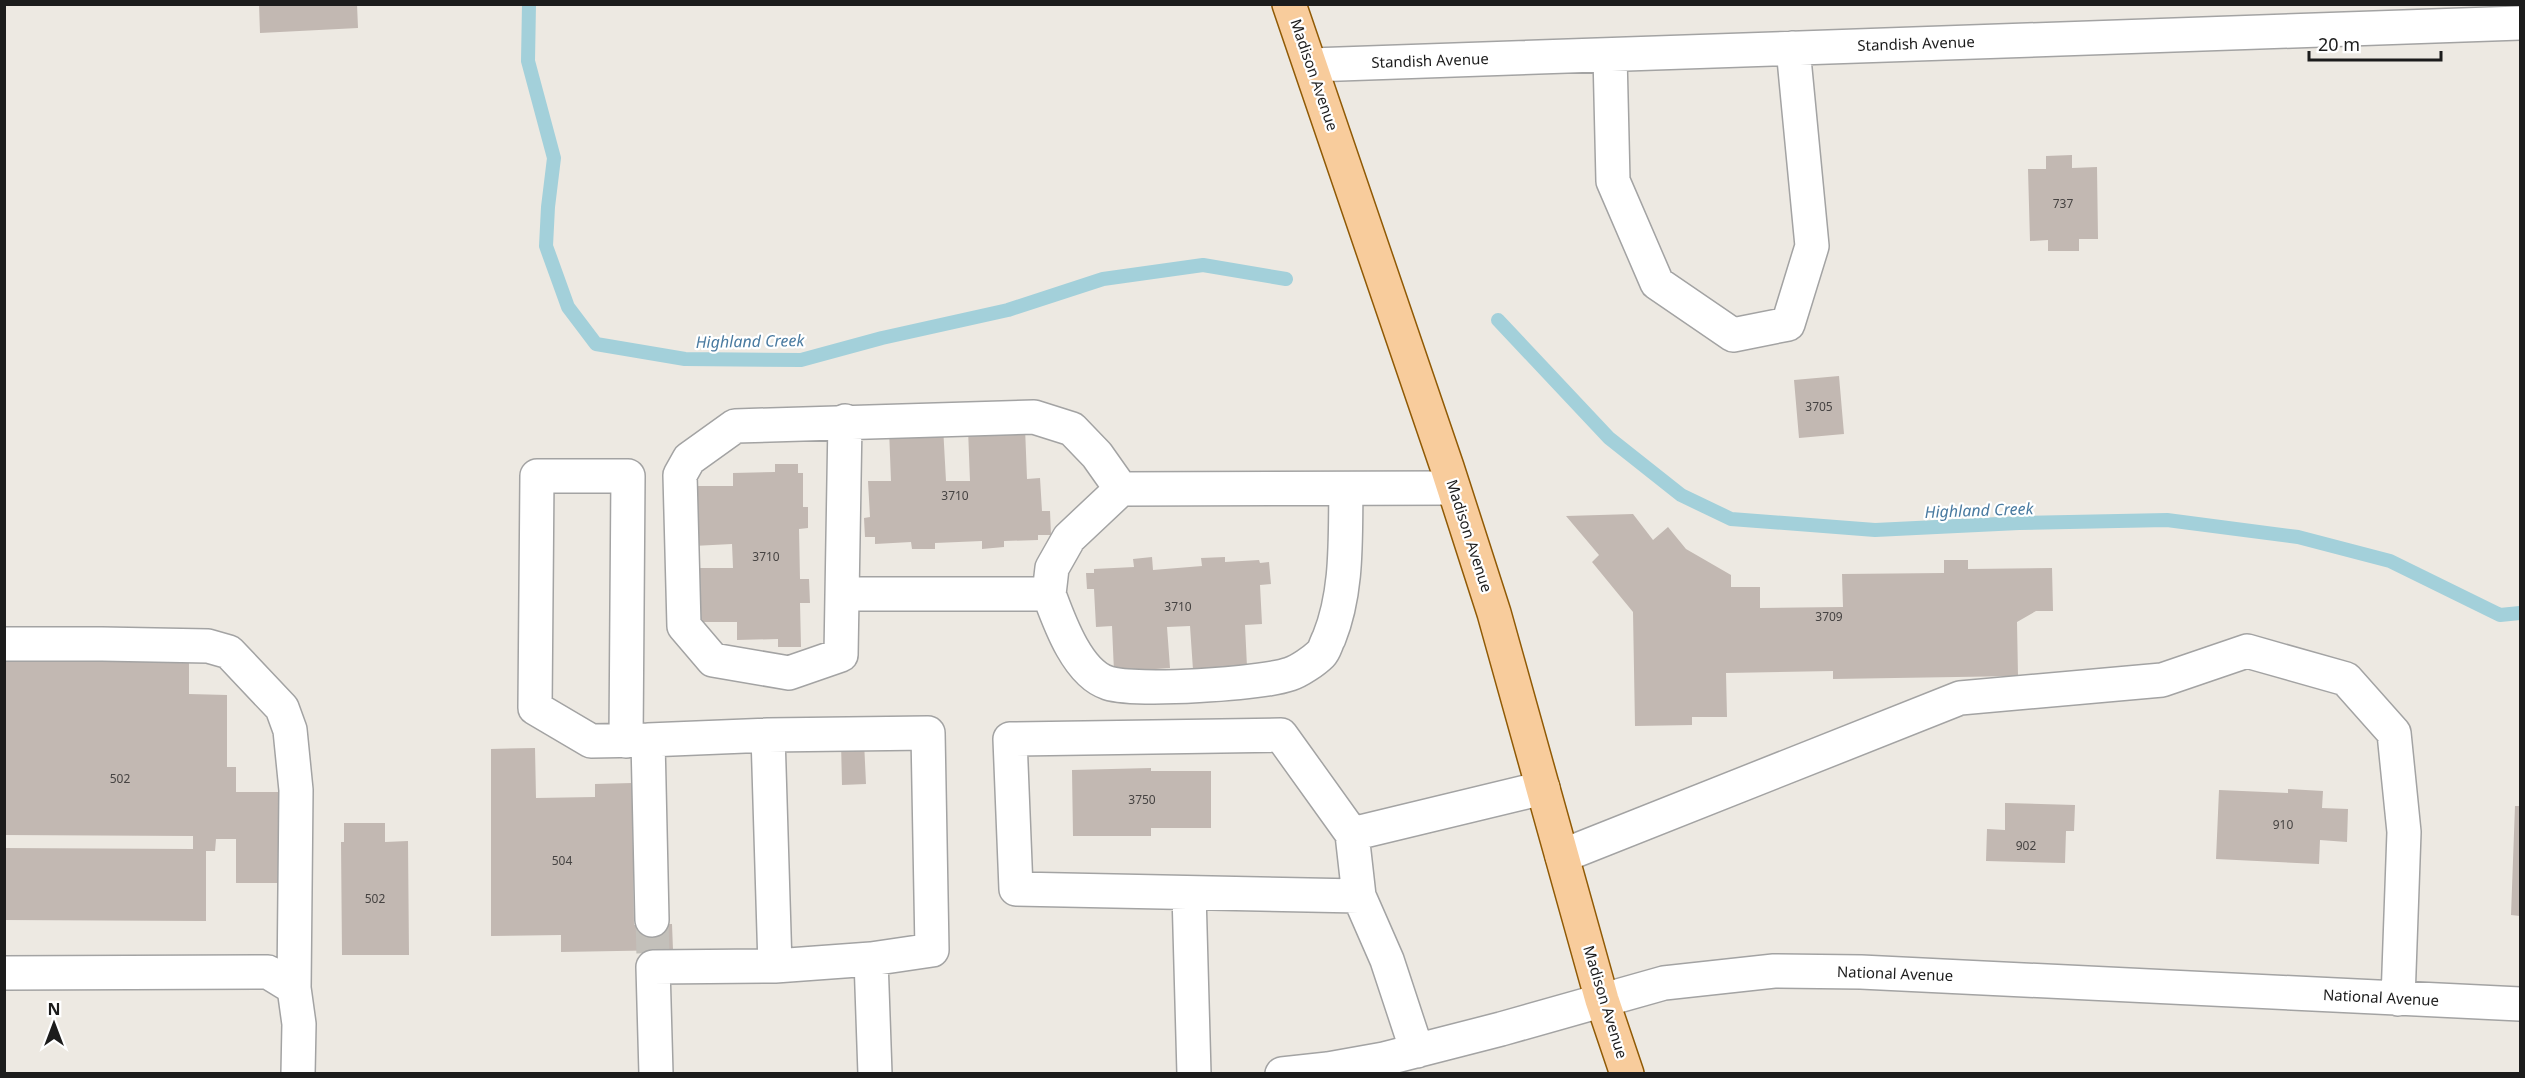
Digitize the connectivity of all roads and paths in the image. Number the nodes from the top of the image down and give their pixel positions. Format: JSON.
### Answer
{"nodes":[{"id":1,"x":1289,"y":4,"type":"edge"},
{"id":2,"x":2520,"y":23,"type":"edge"},
{"id":3,"x":1793,"y":48,"type":"junction"},
{"id":4,"x":1610,"y":55,"type":"junction"},
{"id":5,"x":1311,"y":65,"type":"junction"},
{"id":6,"x":845,"y":422,"type":"junction"},
{"id":7,"x":1453,"y":488,"type":"junction"},
{"id":8,"x":1121,"y":489,"type":"junction"},
{"id":9,"x":1346,"y":489,"type":"junction"},
{"id":10,"x":842,"y":594,"type":"junction"},
{"id":11,"x":1049,"y":594,"type":"junction"},
{"id":12,"x":4,"y":644,"type":"edge"},
{"id":13,"x":768,"y":735,"type":"junction"},
{"id":14,"x":637,"y":741,"type":"junction"},
{"id":15,"x":1543,"y":788,"type":"junction"},
{"id":16,"x":1352,"y":834,"type":"junction"},
{"id":17,"x":1562,"y":856,"type":"junction"},
{"id":18,"x":1189,"y":893,"type":"junction"},
{"id":19,"x":1359,"y":896,"type":"junction"},
{"id":20,"x":652,"y":920,"type":"tunnel mouth"},
{"id":21,"x":871,"y":959,"type":"junction"},
{"id":22,"x":775,"y":966,"type":"junction"},
{"id":23,"x":4,"y":973,"type":"edge"},
{"id":24,"x":294,"y":988,"type":"junction"},
{"id":25,"x":2398,"y":999,"type":"junction"},
{"id":26,"x":1602,"y":1000,"type":"junction"},
{"id":27,"x":2520,"y":1004,"type":"edge"},
{"id":28,"x":1417,"y":1050,"type":"junction"},
{"id":29,"x":298,"y":1074,"type":"edge"},
{"id":30,"x":656,"y":1074,"type":"edge"},
{"id":31,"x":875,"y":1074,"type":"edge"},
{"id":32,"x":1194,"y":1074,"type":"edge"},
{"id":33,"x":1282,"y":1074,"type":"edge"},
{"id":34,"x":1627,"y":1074,"type":"edge"}],
"edges":[{"from":1,"to":5,"type":"main road","name":"Madison Avenue"},
{"from":2,"to":3,"type":"street","name":"Standish Avenue"},
{"from":3,"to":4,"type":"street","name":"Standish Avenue"},
{"from":3,"to":4,"type":"street"},
{"from":4,"to":5,"type":"street","name":"Standish Avenue"},
{"from":5,"to":7,"type":"main road","name":"Madison Avenue"},
{"from":6,"to":8,"type":"street"},
{"from":6,"to":10,"type":"street"},
{"from":6,"to":10,"type":"street"},
{"from":7,"to":9,"type":"street"},
{"from":7,"to":15,"type":"main road","name":"Madison Avenue"},
{"from":8,"to":9,"type":"street"},
{"from":8,"to":11,"type":"street"},
{"from":9,"to":11,"type":"street"},
{"from":10,"to":11,"type":"street"},
{"from":12,"to":24,"type":"street"},
{"from":13,"to":14,"type":"street"},
{"from":13,"to":21,"type":"street"},
{"from":13,"to":22,"type":"street"},
{"from":14,"to":14,"type":"street"},
{"from":14,"to":20,"type":"street"},
{"from":15,"to":16,"type":"street"},
{"from":15,"to":17,"type":"main road","name":"Madison Avenue"},
{"from":16,"to":18,"type":"street"},
{"from":16,"to":19,"type":"street"},
{"from":17,"to":25,"type":"street"},
{"from":17,"to":26,"type":"main road","name":"Madison Avenue"},
{"from":18,"to":19,"type":"street"},
{"from":18,"to":32,"type":"street"},
{"from":19,"to":28,"type":"street"},
{"from":21,"to":22,"type":"street"},
{"from":21,"to":31,"type":"street"},
{"from":22,"to":30,"type":"street"},
{"from":23,"to":24,"type":"street"},
{"from":24,"to":29,"type":"street"},
{"from":25,"to":26,"type":"street","name":"National Avenue"},
{"from":25,"to":27,"type":"street","name":"National Avenue"},
{"from":26,"to":28,"type":"street","name":"National Avenue"},
{"from":26,"to":34,"type":"main road","name":"Madison Avenue"},
{"from":28,"to":33,"type":"street","name":"National Avenue"}]}
